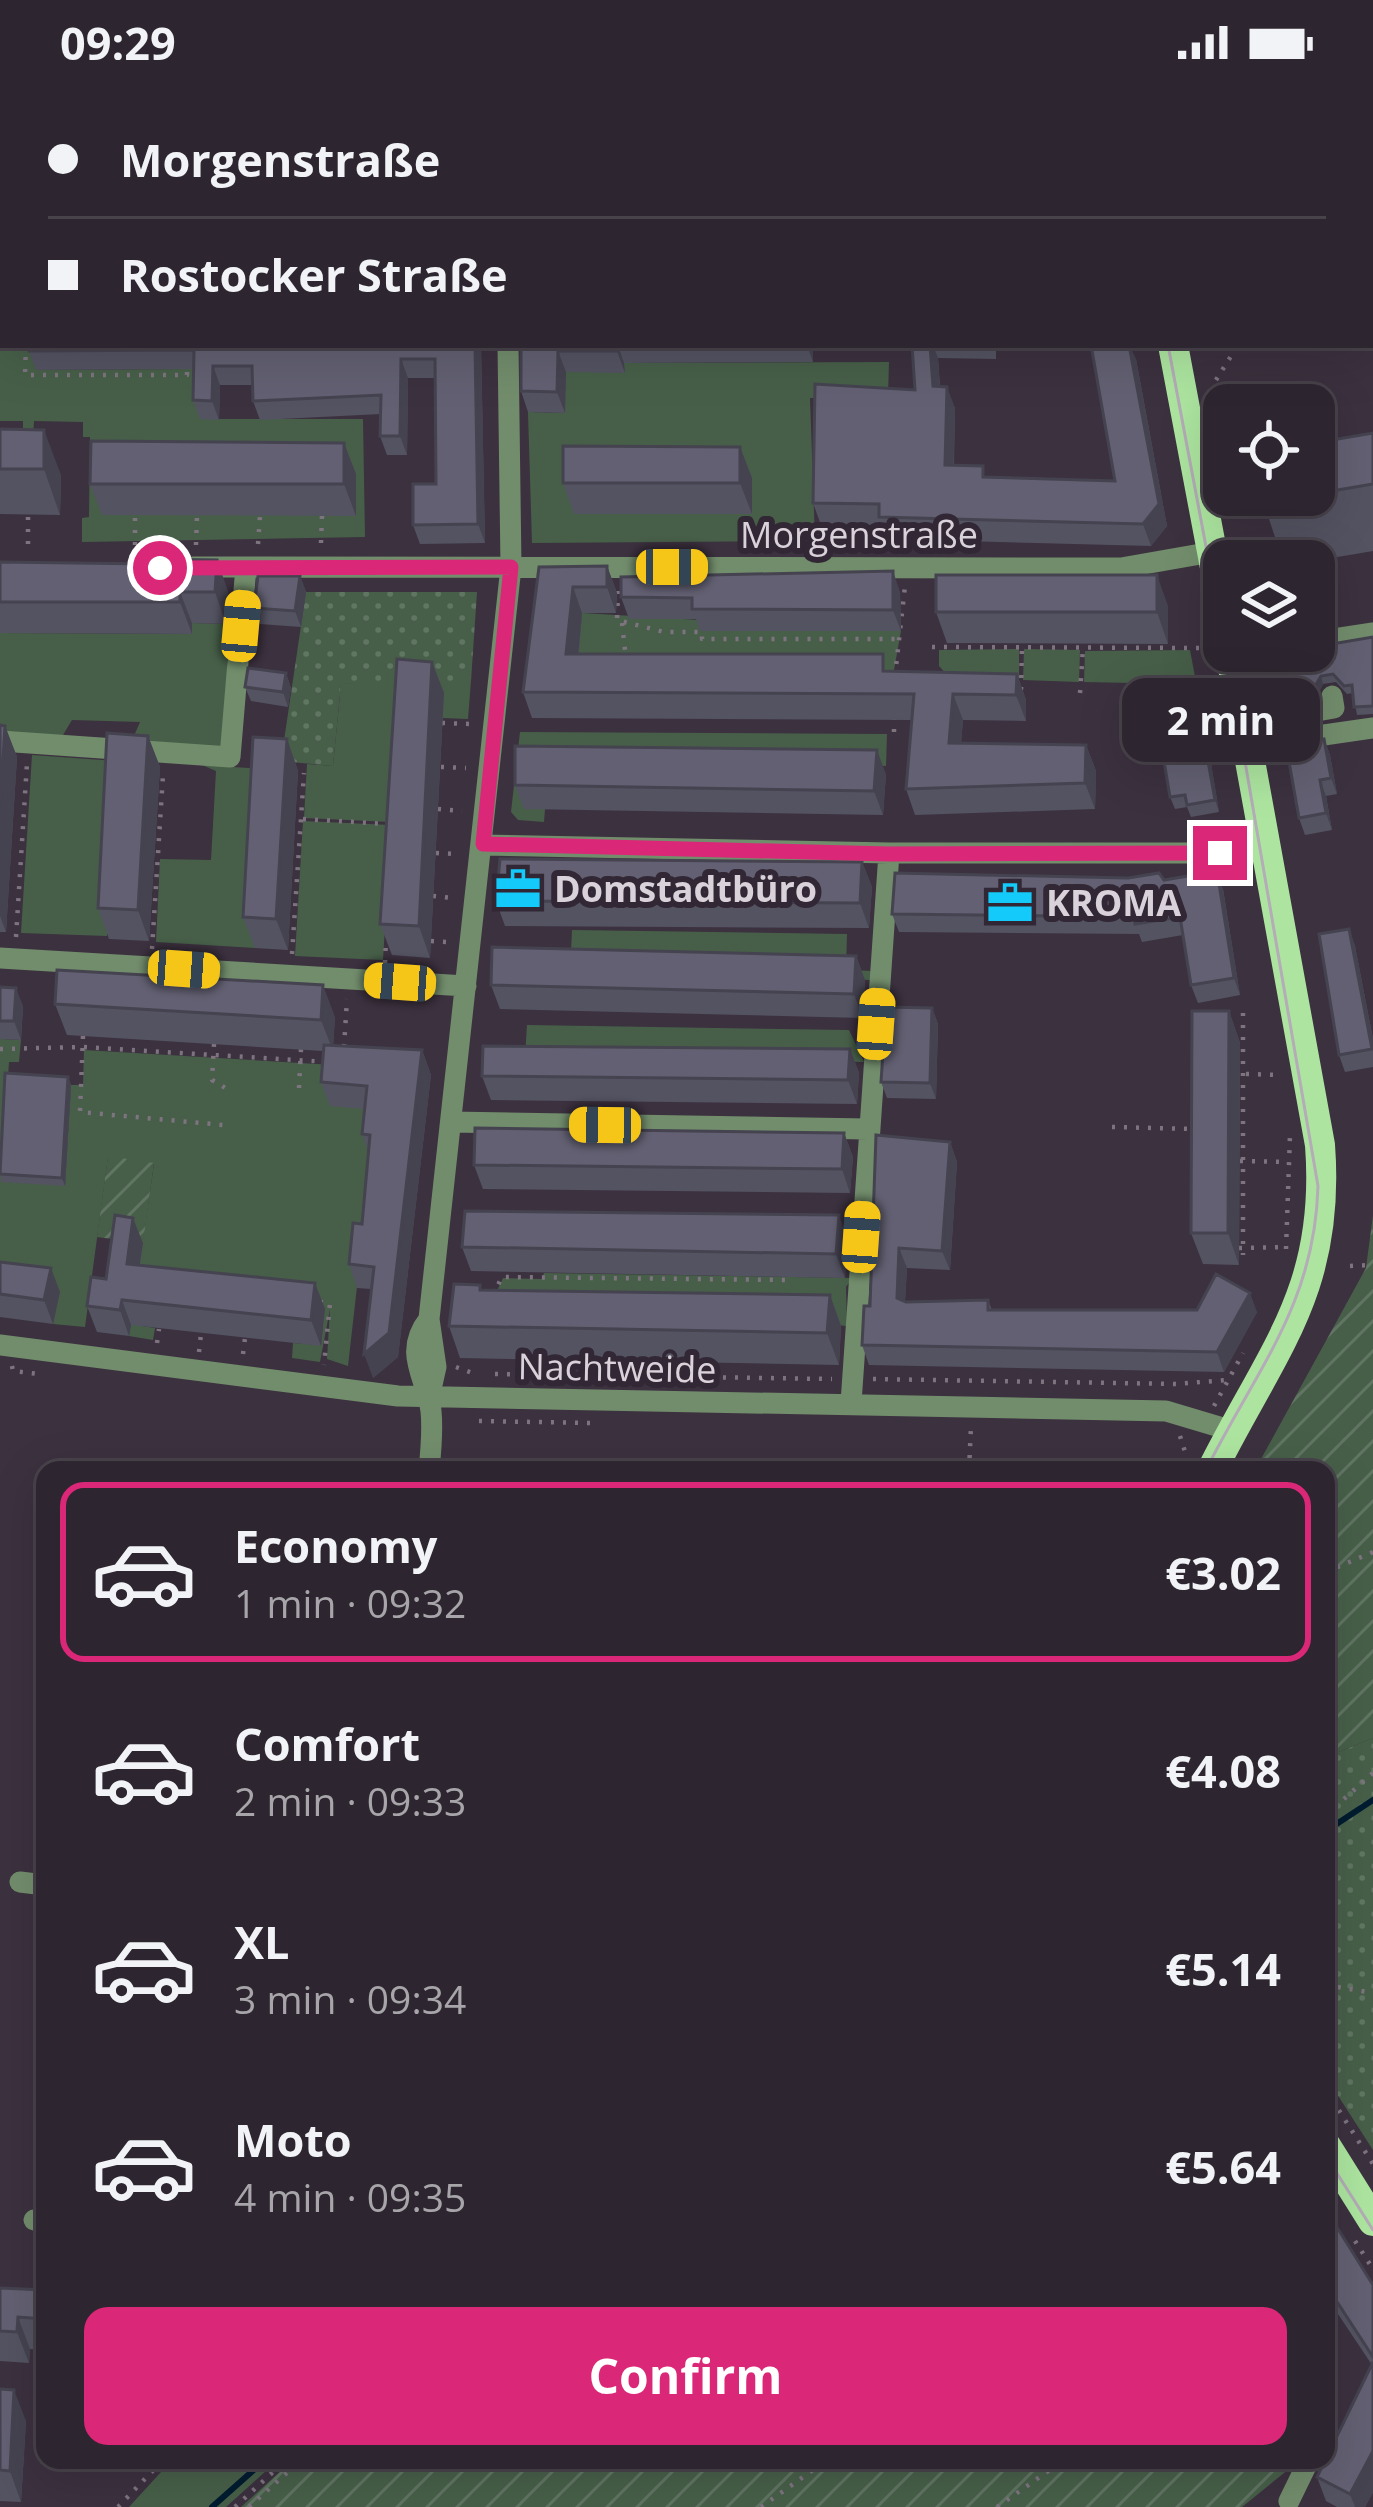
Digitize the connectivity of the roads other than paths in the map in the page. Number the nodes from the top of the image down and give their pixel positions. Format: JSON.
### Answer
{"nodes":[{"id":1,"x":508,"y":348,"type":"edge"},
{"id":2,"x":1174,"y":348,"type":"edge"},
{"id":3,"x":1210,"y":540,"type":"edge"},
{"id":4,"x":1203,"y":554,"type":"edge"},
{"id":5,"x":246,"y":567,"type":"junction"},
{"id":6,"x":511,"y":567,"type":"junction"},
{"id":7,"x":160,"y":568,"type":"edge"},
{"id":8,"x":1373,"y":633,"type":"edge"},
{"id":9,"x":1335,"y":642,"type":"edge"},
{"id":10,"x":1225,"y":672,"type":"edge"},
{"id":11,"x":1341,"y":704,"type":"dead end"},
{"id":12,"x":1305,"y":706,"type":"junction"},
{"id":13,"x":1373,"y":728,"type":"edge"},
{"id":14,"x":0,"y":741,"type":"edge"},
{"id":15,"x":1248,"y":748,"type":"junction"},
{"id":16,"x":483,"y":844,"type":"junction"},
{"id":17,"x":1267,"y":853,"type":"junction"},
{"id":18,"x":889,"y":854,"type":"junction"},
{"id":19,"x":8,"y":950,"type":"edge"},
{"id":20,"x":466,"y":986,"type":"junction"},
{"id":21,"x":451,"y":1122,"type":"junction"},
{"id":22,"x":868,"y":1129,"type":"junction"},
{"id":23,"x":0,"y":1345,"type":"edge"},
{"id":24,"x":429,"y":1398,"type":"junction"},
{"id":25,"x":851,"y":1403,"type":"junction"},
{"id":26,"x":1233,"y":1431,"type":"junction"},
{"id":27,"x":429,"y":1461,"type":"edge"},
{"id":28,"x":1202,"y":1461,"type":"edge"},
{"id":29,"x":20,"y":1882,"type":"dead end"},
{"id":30,"x":36,"y":1884,"type":"edge"},
{"id":31,"x":1335,"y":2160,"type":"edge"},
{"id":32,"x":1373,"y":2221,"type":"edge"},
{"id":33,"x":1305,"y":2469,"type":"edge"},
{"id":34,"x":1291,"y":2505,"type":"edge"}],
"edges":[{"from":1,"to":6,"type":"street"},
{"from":2,"to":3,"type":"main road"},
{"from":4,"to":6,"type":"street","name":"Morgenstraße"},
{"from":5,"to":6,"type":"street","name":"Morgenstraße"},
{"from":5,"to":7,"type":"street","name":"Morgenstraße"},
{"from":5,"to":14,"type":"street"},
{"from":6,"to":16,"type":"street"},
{"from":8,"to":9,"type":"street"},
{"from":10,"to":15,"type":"main road"},
{"from":11,"to":12,"type":"street"},
{"from":12,"to":13,"type":"street"},
{"from":12,"to":15,"type":"street"},
{"from":15,"to":17,"type":"main road"},
{"from":16,"to":18,"type":"street"},
{"from":16,"to":20,"type":"street"},
{"from":17,"to":18,"type":"street"},
{"from":17,"to":26,"type":"main road"},
{"from":18,"to":22,"type":"street"},
{"from":19,"to":20,"type":"street"},
{"from":20,"to":21,"type":"street"},
{"from":21,"to":22,"type":"street"},
{"from":21,"to":24,"type":"street"},
{"from":22,"to":25,"type":"street"},
{"from":23,"to":24,"type":"street","name":"Nachtweide"},
{"from":24,"to":25,"type":"street","name":"Nachtweide"},
{"from":24,"to":27,"type":"street"},
{"from":25,"to":26,"type":"street","name":"Nachtweide"},
{"from":26,"to":28,"type":"main road"},
{"from":29,"to":30,"type":"street"},
{"from":31,"to":32,"type":"main road"},
{"from":33,"to":34,"type":"street"}]}
